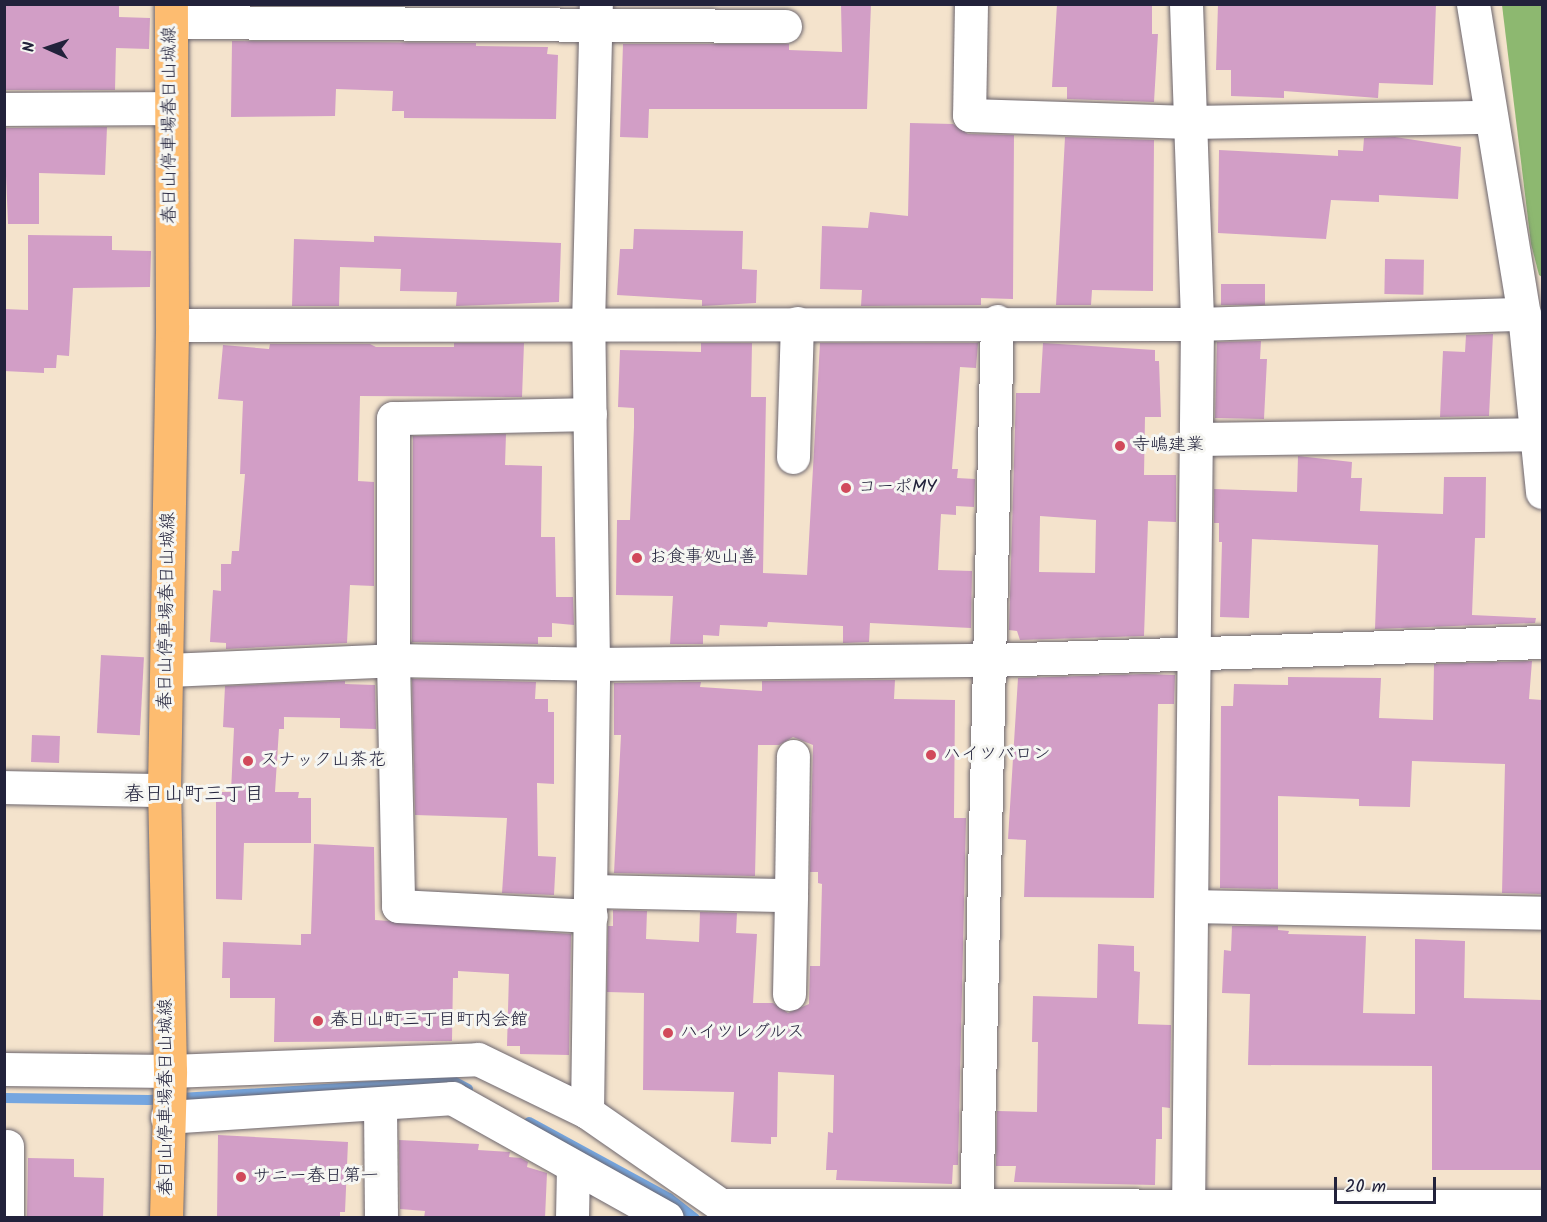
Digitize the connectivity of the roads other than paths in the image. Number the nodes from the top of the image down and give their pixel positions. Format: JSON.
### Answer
{"nodes":[{"id":1,"x":972,"y":4,"type":"edge"},
{"id":2,"x":1186,"y":4,"type":"edge"},
{"id":3,"x":1473,"y":4,"type":"edge"},
{"id":4,"x":171,"y":13,"type":"edge"},
{"id":5,"x":596,"y":15,"type":"edge"},
{"id":6,"x":785,"y":26,"type":"dead end"},
{"id":7,"x":170,"y":108,"type":"junction"},
{"id":8,"x":4,"y":109,"type":"edge"},
{"id":9,"x":1490,"y":117,"type":"junction"},
{"id":10,"x":1190,"y":122,"type":"junction"},
{"id":11,"x":1524,"y":314,"type":"junction"},
{"id":12,"x":998,"y":321,"type":"junction"},
{"id":13,"x":797,"y":322,"type":"junction"},
{"id":14,"x":1197,"y":324,"type":"junction"},
{"id":15,"x":588,"y":325,"type":"junction"},
{"id":16,"x":172,"y":326,"type":"junction"},
{"id":17,"x":590,"y":414,"type":"junction"},
{"id":18,"x":1534,"y":434,"type":"junction"},
{"id":19,"x":1196,"y":439,"type":"junction"},
{"id":20,"x":793,"y":457,"type":"dead end"},
{"id":21,"x":1542,"y":492,"type":"edge"},
{"id":22,"x":1542,"y":642,"type":"edge"},
{"id":23,"x":1196,"y":651,"type":"junction"},
{"id":24,"x":393,"y":660,"type":"junction"},
{"id":25,"x":991,"y":660,"type":"junction"},
{"id":26,"x":593,"y":664,"type":"junction"},
{"id":27,"x":168,"y":670,"type":"junction"},
{"id":28,"x":793,"y":756,"type":"dead end"},
{"id":29,"x":4,"y":787,"type":"edge"},
{"id":30,"x":164,"y":790,"type":"junction"},
{"id":31,"x":791,"y":896,"type":"junction"},
{"id":32,"x":592,"y":904,"type":"junction"},
{"id":33,"x":1192,"y":906,"type":"junction"},
{"id":34,"x":1542,"y":913,"type":"edge"},
{"id":35,"x":789,"y":994,"type":"dead end"},
{"id":36,"x":4,"y":1069,"type":"edge"},
{"id":37,"x":170,"y":1071,"type":"junction"},
{"id":38,"x":380,"y":1104,"type":"junction"},
{"id":39,"x":587,"y":1112,"type":"junction"},
{"id":40,"x":167,"y":1117,"type":"junction"},
{"id":41,"x":7,"y":1146,"type":"dead end"},
{"id":42,"x":573,"y":1167,"type":"junction"},
{"id":43,"x":1542,"y":1206,"type":"edge"},
{"id":44,"x":976,"y":1210,"type":"edge"},
{"id":45,"x":1188,"y":1212,"type":"edge"},
{"id":46,"x":1392,"y":1212,"type":"edge"},
{"id":47,"x":7,"y":1218,"type":"edge"},
{"id":48,"x":166,"y":1218,"type":"edge"},
{"id":49,"x":381,"y":1218,"type":"edge"},
{"id":50,"x":572,"y":1218,"type":"edge"},
{"id":51,"x":667,"y":1218,"type":"edge"}],
"edges":[{"from":1,"to":10,"type":"street"},
{"from":2,"to":10,"type":"street"},
{"from":3,"to":9,"type":"street"},
{"from":4,"to":5,"type":"street"},
{"from":4,"to":7,"type":"main road","name":"春日山停車場春日山城線"},
{"from":5,"to":6,"type":"street"},
{"from":5,"to":15,"type":"street"},
{"from":7,"to":8,"type":"street"},
{"from":7,"to":16,"type":"main road","name":"春日山停車場春日山城線"},
{"from":9,"to":10,"type":"street"},
{"from":9,"to":11,"type":"street"},
{"from":10,"to":14,"type":"street"},
{"from":11,"to":14,"type":"street"},
{"from":11,"to":18,"type":"street"},
{"from":12,"to":13,"type":"street"},
{"from":12,"to":14,"type":"street"},
{"from":12,"to":25,"type":"street"},
{"from":13,"to":15,"type":"street"},
{"from":13,"to":20,"type":"street"},
{"from":14,"to":19,"type":"street"},
{"from":15,"to":16,"type":"street"},
{"from":15,"to":17,"type":"street"},
{"from":16,"to":27,"type":"main road","name":"春日山停車場春日山城線"},
{"from":17,"to":24,"type":"street"},
{"from":17,"to":26,"type":"street"},
{"from":18,"to":19,"type":"street"},
{"from":18,"to":21,"type":"street"},
{"from":19,"to":23,"type":"street"},
{"from":22,"to":23,"type":"street"},
{"from":23,"to":25,"type":"street"},
{"from":23,"to":33,"type":"street"},
{"from":24,"to":26,"type":"street"},
{"from":24,"to":27,"type":"street"},
{"from":24,"to":32,"type":"street"},
{"from":25,"to":26,"type":"street"},
{"from":25,"to":44,"type":"street"},
{"from":26,"to":32,"type":"street"},
{"from":27,"to":30,"type":"main road","name":"春日山停車場春日山城線"},
{"from":28,"to":31,"type":"street"},
{"from":29,"to":30,"type":"street"},
{"from":30,"to":37,"type":"main road","name":"春日山停車場春日山城線"},
{"from":31,"to":32,"type":"street"},
{"from":31,"to":35,"type":"street"},
{"from":32,"to":39,"type":"street"},
{"from":33,"to":34,"type":"street"},
{"from":33,"to":45,"type":"street"},
{"from":36,"to":37,"type":"street"},
{"from":37,"to":39,"type":"street"},
{"from":37,"to":40,"type":"main road","name":"春日山停車場春日山城線"},
{"from":38,"to":40,"type":"street"},
{"from":38,"to":42,"type":"street"},
{"from":38,"to":49,"type":"street"},
{"from":39,"to":44,"type":"street"},
{"from":40,"to":48,"type":"main road","name":"春日山停車場春日山城線"},
{"from":41,"to":47,"type":"street"},
{"from":42,"to":50,"type":"street"},
{"from":42,"to":51,"type":"street"},
{"from":43,"to":46,"type":"street"},
{"from":44,"to":45,"type":"street"},
{"from":45,"to":46,"type":"street"}]}
